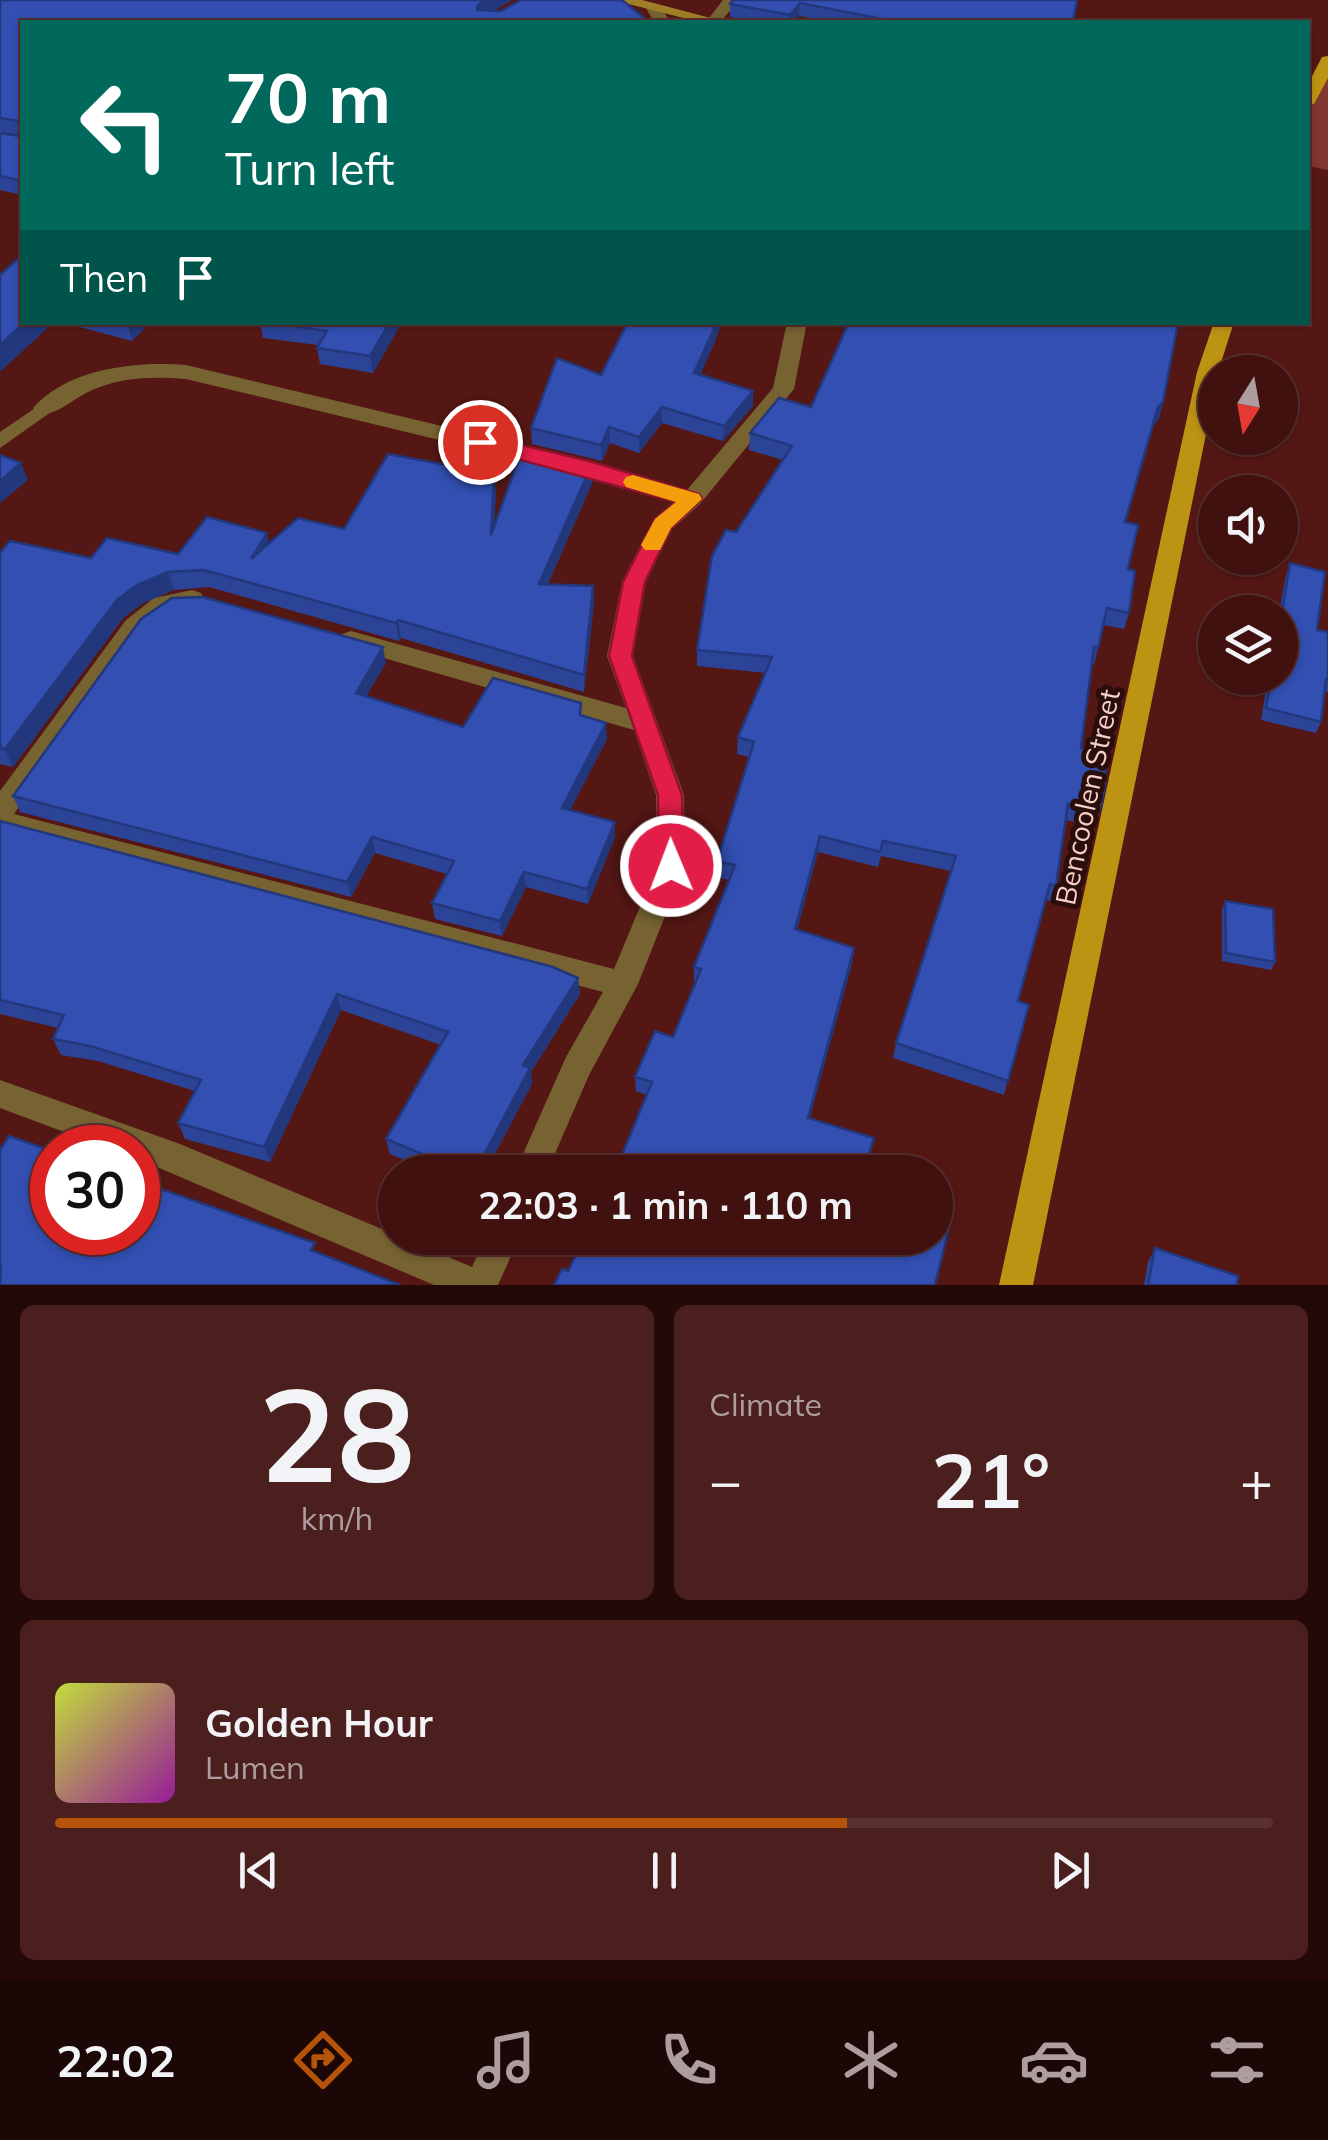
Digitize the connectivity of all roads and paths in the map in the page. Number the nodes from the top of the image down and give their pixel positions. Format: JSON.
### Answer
{"nodes":[{"id":1,"x":621,"y":0,"type":"edge"},
{"id":2,"x":732,"y":0,"type":"edge"},
{"id":3,"x":658,"y":15,"type":"edge"},
{"id":4,"x":699,"y":20,"type":"edge"},
{"id":5,"x":717,"y":20,"type":"edge"},
{"id":6,"x":1328,"y":60,"type":"edge"},
{"id":7,"x":1310,"y":96,"type":"edge"},
{"id":8,"x":796,"y":325,"type":"edge"},
{"id":9,"x":1223,"y":325,"type":"edge"},
{"id":10,"x":44,"y":408,"type":"joint"},
{"id":11,"x":0,"y":442,"type":"edge"},
{"id":12,"x":692,"y":499,"type":"junction"},
{"id":13,"x":208,"y":600,"type":"edge"},
{"id":14,"x":322,"y":632,"type":"edge"},
{"id":15,"x":643,"y":723,"type":"junction"},
{"id":16,"x":0,"y":812,"type":"edge"},
{"id":17,"x":0,"y":821,"type":"edge"},
{"id":18,"x":624,"y":984,"type":"junction"},
{"id":19,"x":0,"y":1094,"type":"edge"},
{"id":20,"x":539,"y":1155,"type":"edge"},
{"id":21,"x":493,"y":1255,"type":"edge"},
{"id":22,"x":477,"y":1285,"type":"edge"},
{"id":23,"x":1016,"y":1285,"type":"edge"}],
"edges":[{"from":1,"to":3,"type":"street"},
{"from":2,"to":5,"type":"street"},
{"from":3,"to":4,"type":"street"},
{"from":6,"to":7,"type":"main road"},
{"from":8,"to":12,"type":"street"},
{"from":9,"to":23,"type":"main road","name":"Bencoolen Street"},
{"from":10,"to":11,"type":"lane"},
{"from":10,"to":12,"type":"street"},
{"from":12,"to":15,"type":"street"},
{"from":13,"to":16,"type":"street"},
{"from":14,"to":15,"type":"street"},
{"from":15,"to":18,"type":"street"},
{"from":17,"to":18,"type":"street"},
{"from":18,"to":20,"type":"street"},
{"from":19,"to":22,"type":"street"},
{"from":21,"to":22,"type":"street"}]}
